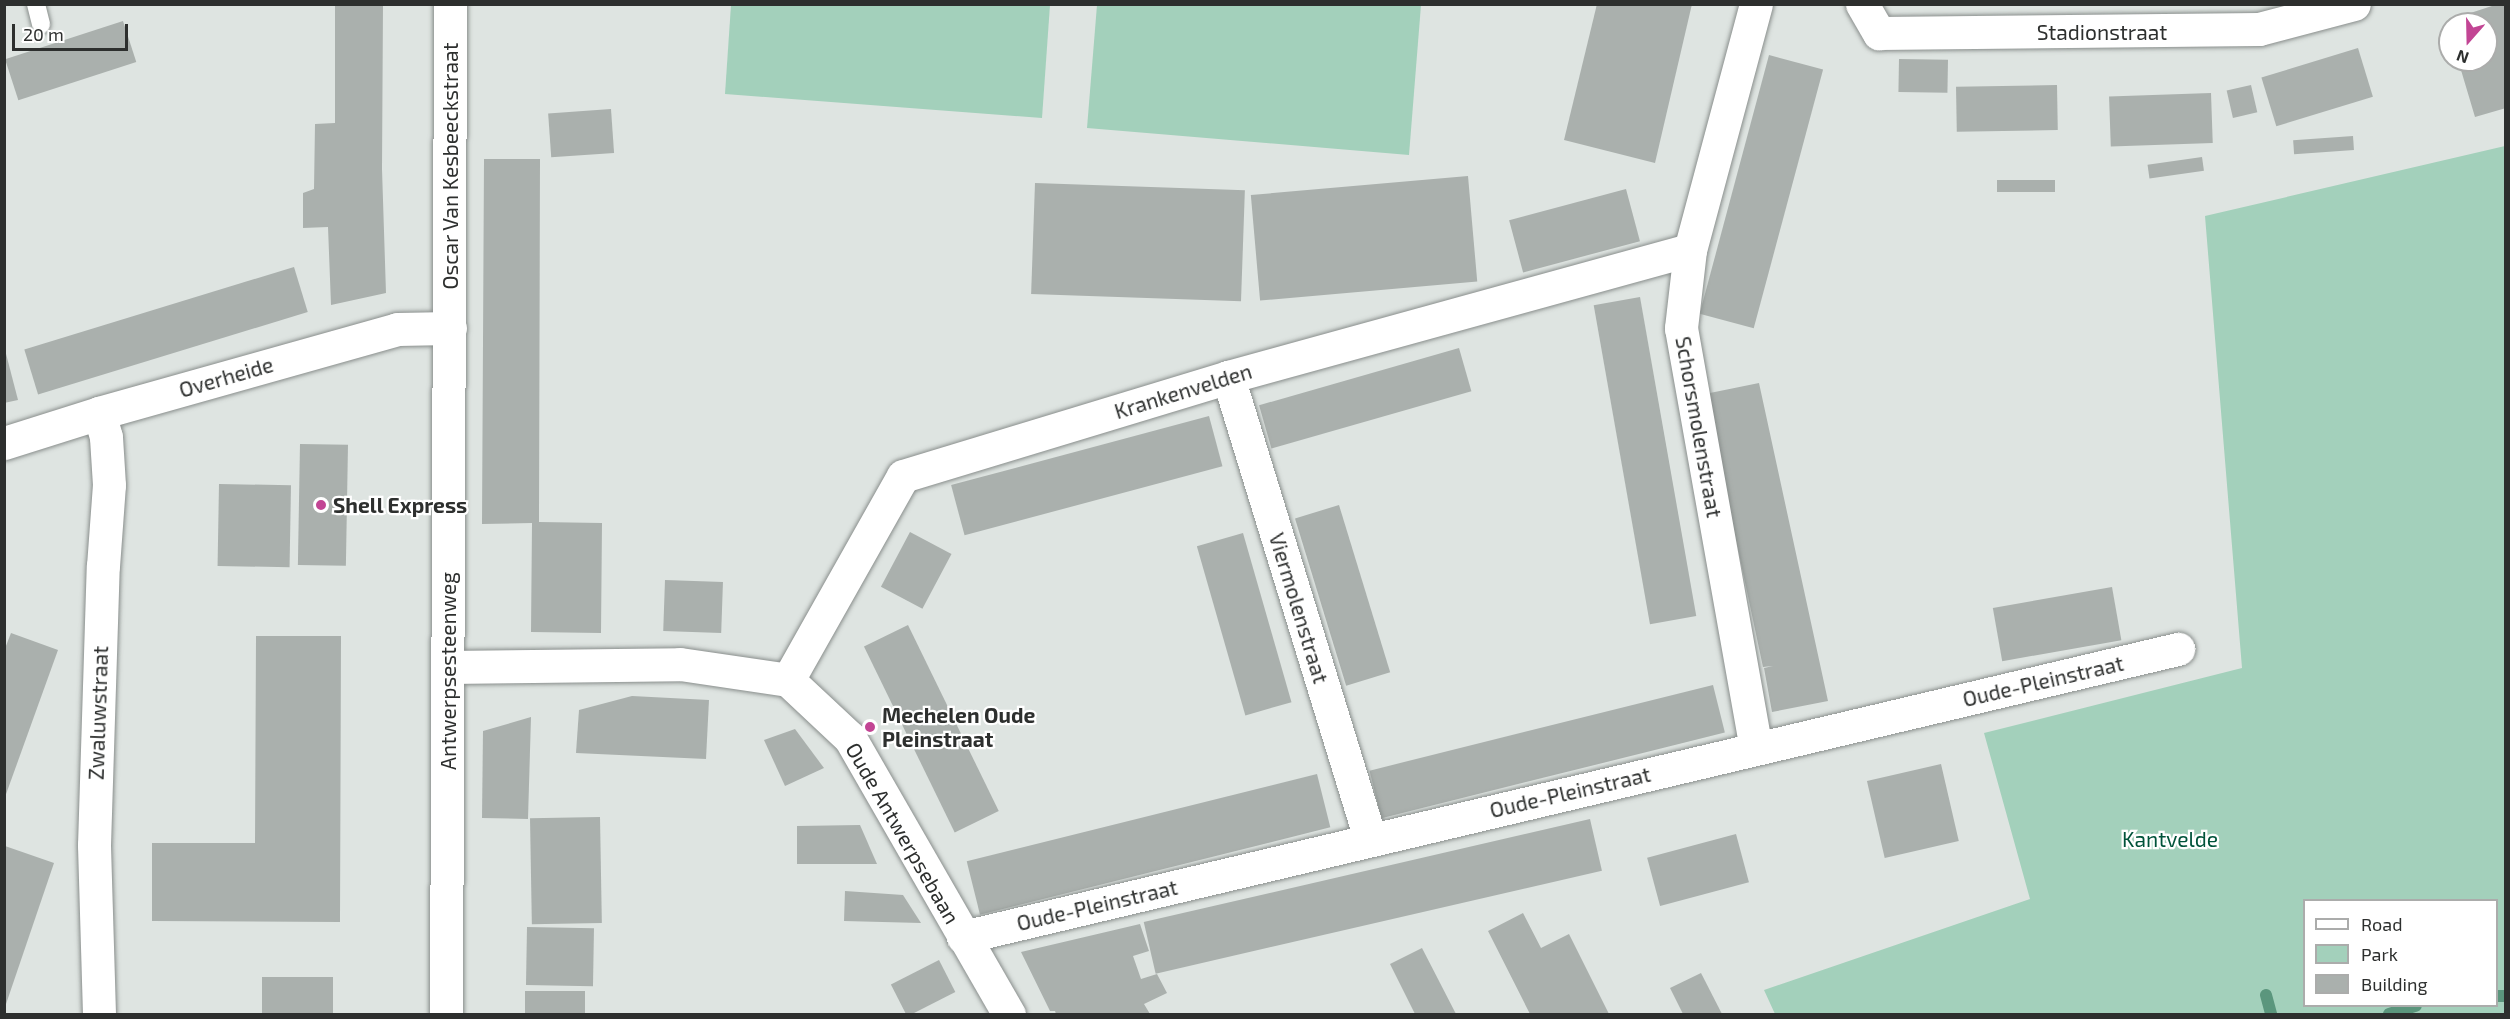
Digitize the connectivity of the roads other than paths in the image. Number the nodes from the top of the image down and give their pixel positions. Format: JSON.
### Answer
{"nodes":[{"id":1,"x":36,"y":4,"type":"edge"},
{"id":2,"x":450,"y":4,"type":"edge"},
{"id":3,"x":1756,"y":4,"type":"edge"},
{"id":4,"x":1862,"y":4,"type":"edge"},
{"id":5,"x":2354,"y":4,"type":"edge"},
{"id":6,"x":2138,"y":18,"type":"edge"},
{"id":7,"x":41,"y":24,"type":"dead end"},
{"id":8,"x":1690,"y":250,"type":"junction"},
{"id":9,"x":450,"y":328,"type":"junction"},
{"id":10,"x":1228,"y":377,"type":"junction"},
{"id":11,"x":99,"y":413,"type":"junction"},
{"id":12,"x":4,"y":442,"type":"edge"},
{"id":13,"x":2178,"y":649,"type":"dead end"},
{"id":14,"x":448,"y":667,"type":"junction"},
{"id":15,"x":788,"y":680,"type":"junction"},
{"id":16,"x":1756,"y":747,"type":"junction"},
{"id":17,"x":1370,"y":840,"type":"junction"},
{"id":18,"x":963,"y":937,"type":"junction"},
{"id":19,"x":99,"y":1014,"type":"edge"},
{"id":20,"x":446,"y":1014,"type":"edge"},
{"id":21,"x":1009,"y":1014,"type":"edge"}],
"edges":[{"from":1,"to":7,"type":"lane"},
{"from":2,"to":9,"type":"street","name":"Oscar Van Kesbeeckstraat"},
{"from":3,"to":8,"type":"street","name":"Schorsmolenstraat"},
{"from":4,"to":6,"type":"street","name":"Stadionstraat"},
{"from":5,"to":6,"type":"street","name":"Stadionstraat"},
{"from":8,"to":10,"type":"street","name":"Krankenvelden"},
{"from":8,"to":16,"type":"street","name":"Schorsmolenstraat"},
{"from":9,"to":11,"type":"street","name":"Overheide"},
{"from":9,"to":14,"type":"street","name":"Antwerpsesteenweg"},
{"from":10,"to":15,"type":"street","name":"Krankenvelden"},
{"from":10,"to":17,"type":"street","name":"Viermolenstraat"},
{"from":11,"to":12,"type":"street","name":"Overheide"},
{"from":11,"to":19,"type":"street","name":"Zwaluwstraat"},
{"from":13,"to":16,"type":"street","name":"Oude-Pleinstraat"},
{"from":14,"to":15,"type":"street"},
{"from":14,"to":20,"type":"street","name":"Antwerpsesteenweg"},
{"from":15,"to":18,"type":"street","name":"Oude Antwerpsebaan"},
{"from":16,"to":17,"type":"street","name":"Oude-Pleinstraat"},
{"from":17,"to":18,"type":"street","name":"Oude-Pleinstraat"},
{"from":18,"to":21,"type":"street","name":"Oude Antwerpsebaan"}]}
